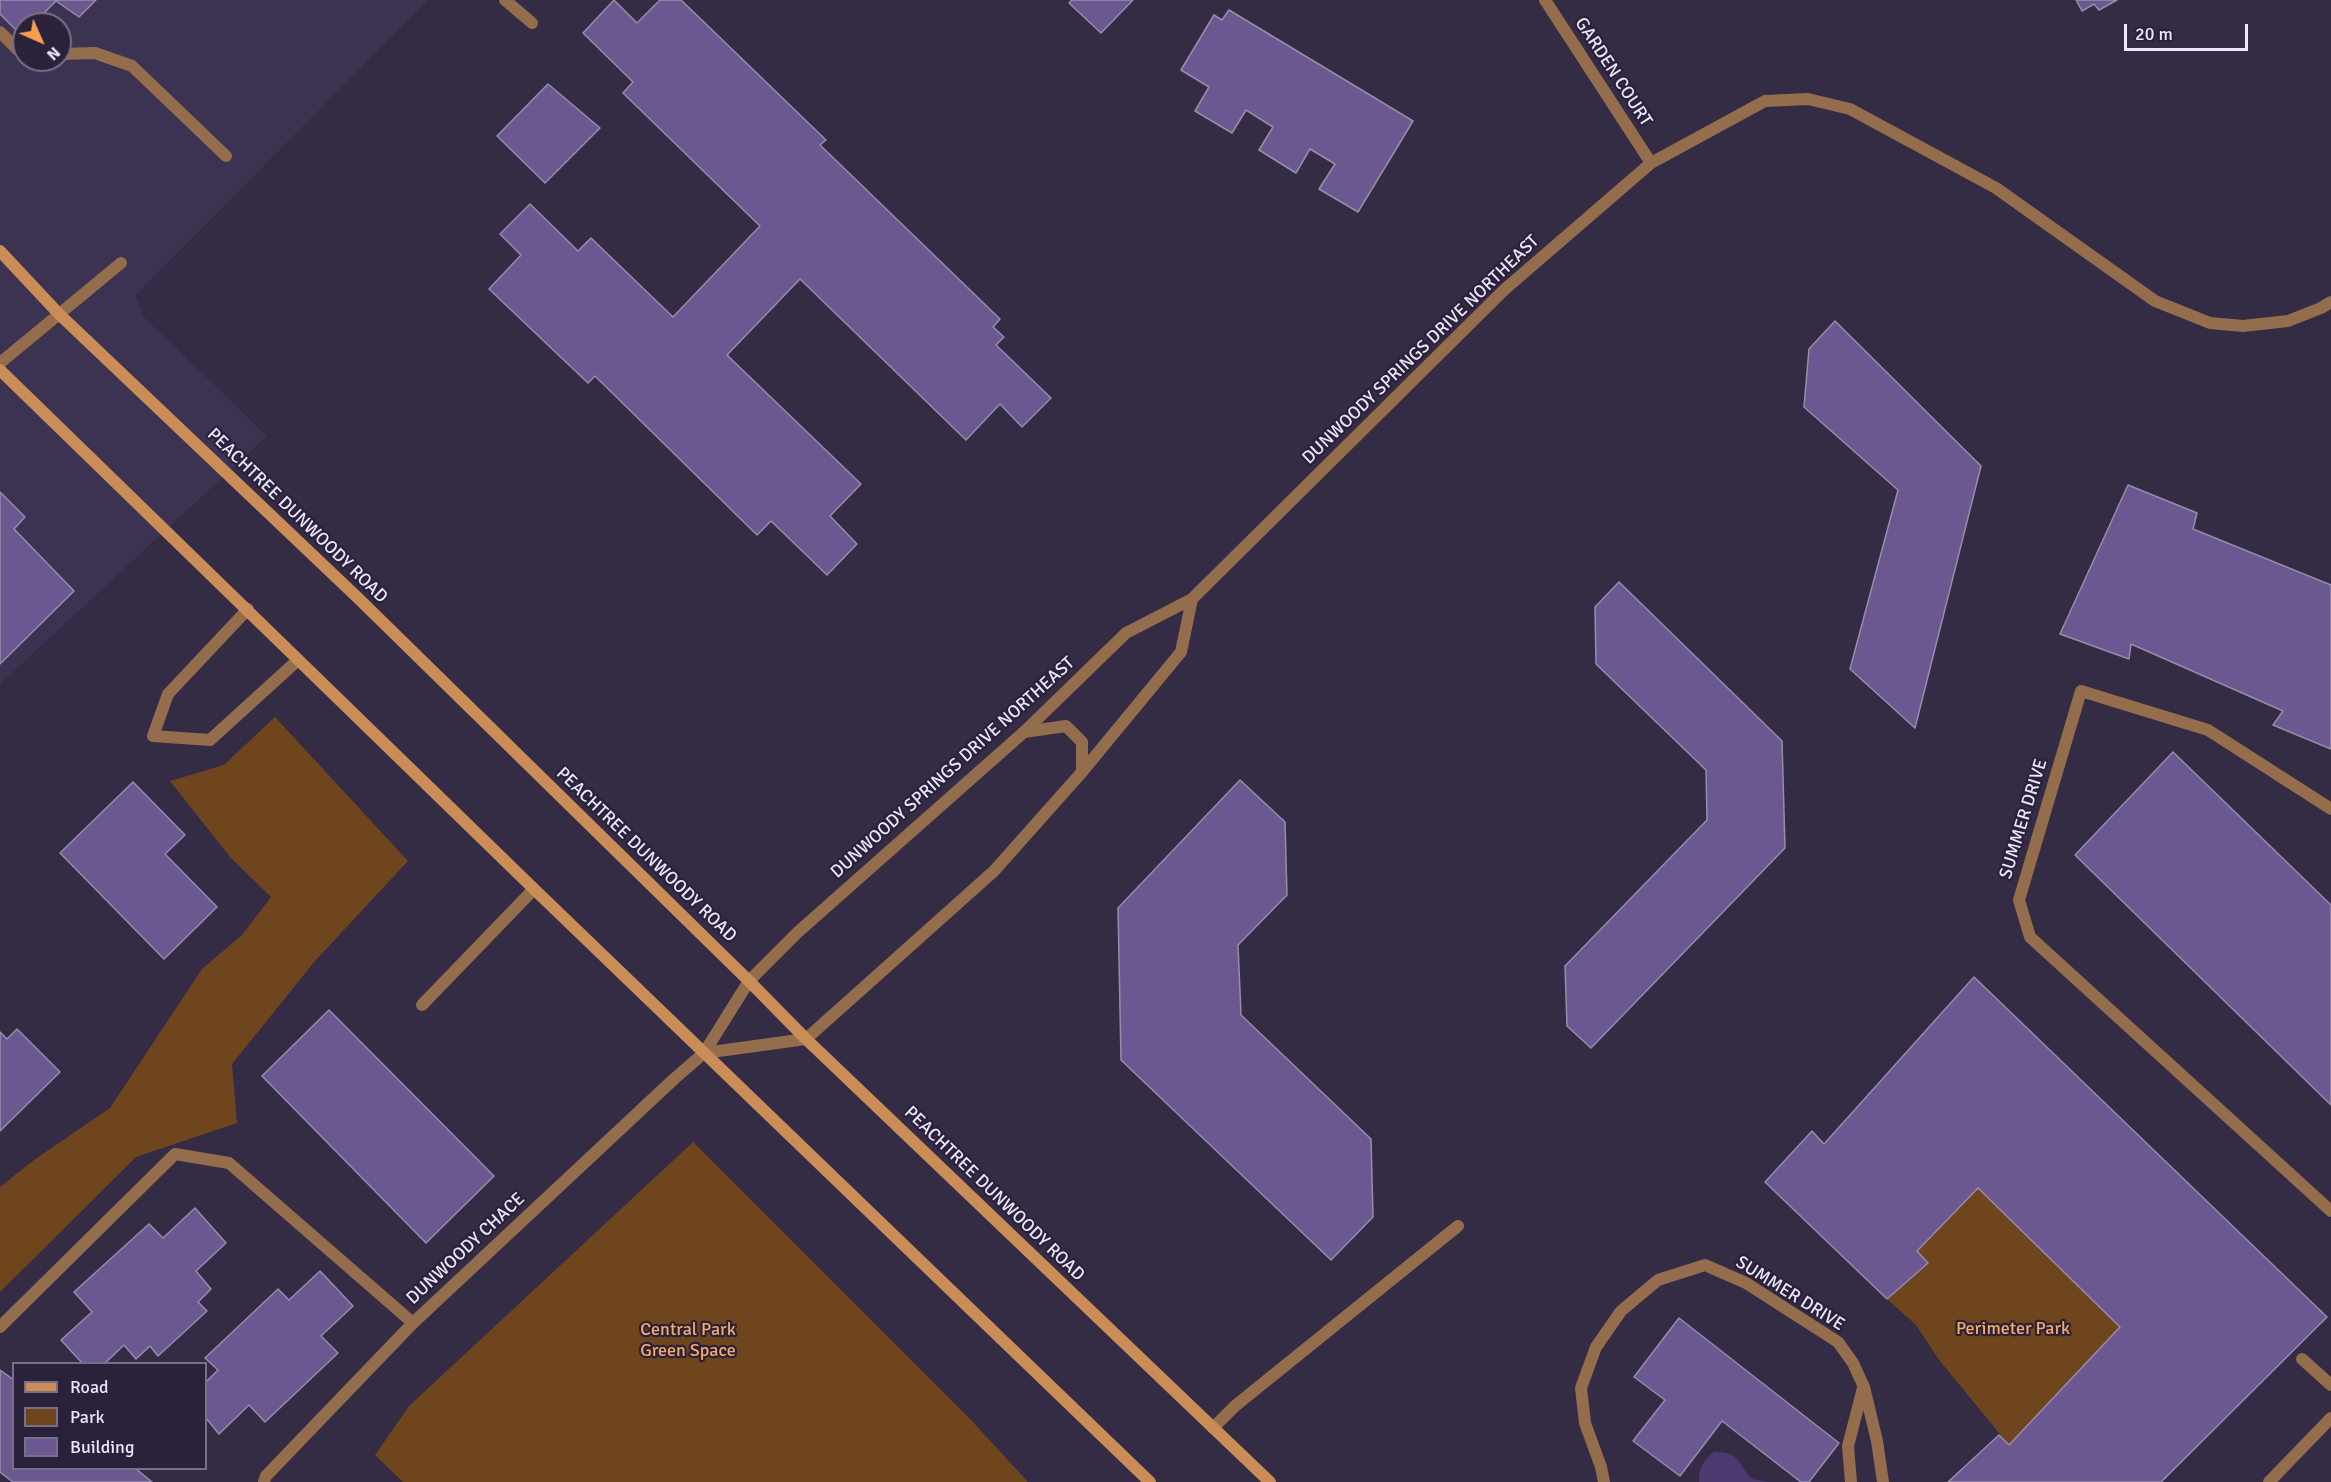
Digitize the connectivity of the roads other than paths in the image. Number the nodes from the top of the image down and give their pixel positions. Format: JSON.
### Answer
{"nodes":[{"id":1,"x":506,"y":0,"type":"edge"},
{"id":2,"x":1545,"y":0,"type":"edge"},
{"id":3,"x":532,"y":23,"type":"dead end"},
{"id":4,"x":0,"y":32,"type":"edge"},
{"id":5,"x":12,"y":45,"type":"edge"},
{"id":6,"x":72,"y":54,"type":"edge"},
{"id":7,"x":226,"y":156,"type":"dead end"},
{"id":8,"x":1651,"y":163,"type":"junction"},
{"id":9,"x":0,"y":251,"type":"edge"},
{"id":10,"x":121,"y":263,"type":"dead end"},
{"id":11,"x":2331,"y":302,"type":"edge"},
{"id":12,"x":59,"y":314,"type":"junction"},
{"id":13,"x":0,"y":363,"type":"edge"},
{"id":14,"x":0,"y":370,"type":"edge"},
{"id":15,"x":1192,"y":599,"type":"junction"},
{"id":16,"x":248,"y":609,"type":"junction"},
{"id":17,"x":298,"y":660,"type":"junction"},
{"id":18,"x":1024,"y":732,"type":"junction"},
{"id":19,"x":1082,"y":772,"type":"junction"},
{"id":20,"x":2331,"y":809,"type":"edge"},
{"id":21,"x":534,"y":889,"type":"junction"},
{"id":22,"x":749,"y":981,"type":"junction"},
{"id":23,"x":422,"y":1005,"type":"dead end"},
{"id":24,"x":806,"y":1039,"type":"junction"},
{"id":25,"x":704,"y":1053,"type":"junction"},
{"id":26,"x":2331,"y":1211,"type":"edge"},
{"id":27,"x":1458,"y":1227,"type":"dead end"},
{"id":28,"x":413,"y":1323,"type":"junction"},
{"id":29,"x":0,"y":1327,"type":"edge"},
{"id":30,"x":2302,"y":1359,"type":"dead end"},
{"id":31,"x":2331,"y":1385,"type":"edge"},
{"id":32,"x":1864,"y":1387,"type":"junction"},
{"id":33,"x":2331,"y":1418,"type":"edge"},
{"id":34,"x":1214,"y":1428,"type":"junction"},
{"id":35,"x":264,"y":1482,"type":"edge"},
{"id":36,"x":1150,"y":1482,"type":"edge"},
{"id":37,"x":1270,"y":1482,"type":"edge"},
{"id":38,"x":1604,"y":1482,"type":"edge"},
{"id":39,"x":1851,"y":1482,"type":"edge"},
{"id":40,"x":1883,"y":1482,"type":"edge"},
{"id":41,"x":2269,"y":1482,"type":"edge"}],
"edges":[{"from":1,"to":3,"type":"street"},
{"from":2,"to":8,"type":"street","name":"GARDEN COURT"},
{"from":4,"to":5,"type":"street"},
{"from":6,"to":7,"type":"street"},
{"from":8,"to":11,"type":"street","name":"DUNWOODY SPRINGS DRIVE NORTHEAST"},
{"from":8,"to":15,"type":"street","name":"DUNWOODY SPRINGS DRIVE NORTHEAST"},
{"from":9,"to":12,"type":"main road","name":"PEACHTREE DUNWOODY ROAD"},
{"from":10,"to":12,"type":"street"},
{"from":12,"to":13,"type":"street"},
{"from":12,"to":22,"type":"main road","name":"PEACHTREE DUNWOODY ROAD"},
{"from":14,"to":16,"type":"main road"},
{"from":15,"to":18,"type":"street","name":"DUNWOODY SPRINGS DRIVE NORTHEAST"},
{"from":15,"to":19,"type":"street"},
{"from":16,"to":17,"type":"main road"},
{"from":16,"to":17,"type":"street"},
{"from":17,"to":21,"type":"main road"},
{"from":18,"to":19,"type":"street"},
{"from":18,"to":22,"type":"street","name":"DUNWOODY SPRINGS DRIVE NORTHEAST"},
{"from":19,"to":24,"type":"street"},
{"from":20,"to":26,"type":"street","name":"SUMMER DRIVE"},
{"from":21,"to":23,"type":"street"},
{"from":21,"to":25,"type":"main road"},
{"from":22,"to":24,"type":"main road","name":"PEACHTREE DUNWOODY ROAD"},
{"from":22,"to":25,"type":"street","name":"DUNWOODY CHACE"},
{"from":24,"to":25,"type":"street"},
{"from":24,"to":34,"type":"main road","name":"PEACHTREE DUNWOODY ROAD"},
{"from":25,"to":28,"type":"street","name":"DUNWOODY CHACE"},
{"from":25,"to":36,"type":"main road"},
{"from":27,"to":34,"type":"street"},
{"from":28,"to":29,"type":"street"},
{"from":28,"to":35,"type":"street","name":"DUNWOODY CHACE"},
{"from":30,"to":31,"type":"street"},
{"from":32,"to":38,"type":"street","name":"SUMMER DRIVE"},
{"from":32,"to":39,"type":"street"},
{"from":32,"to":40,"type":"street","name":"SUMMER DRIVE"},
{"from":33,"to":41,"type":"street"},
{"from":34,"to":37,"type":"main road","name":"PEACHTREE DUNWOODY ROAD"}]}
